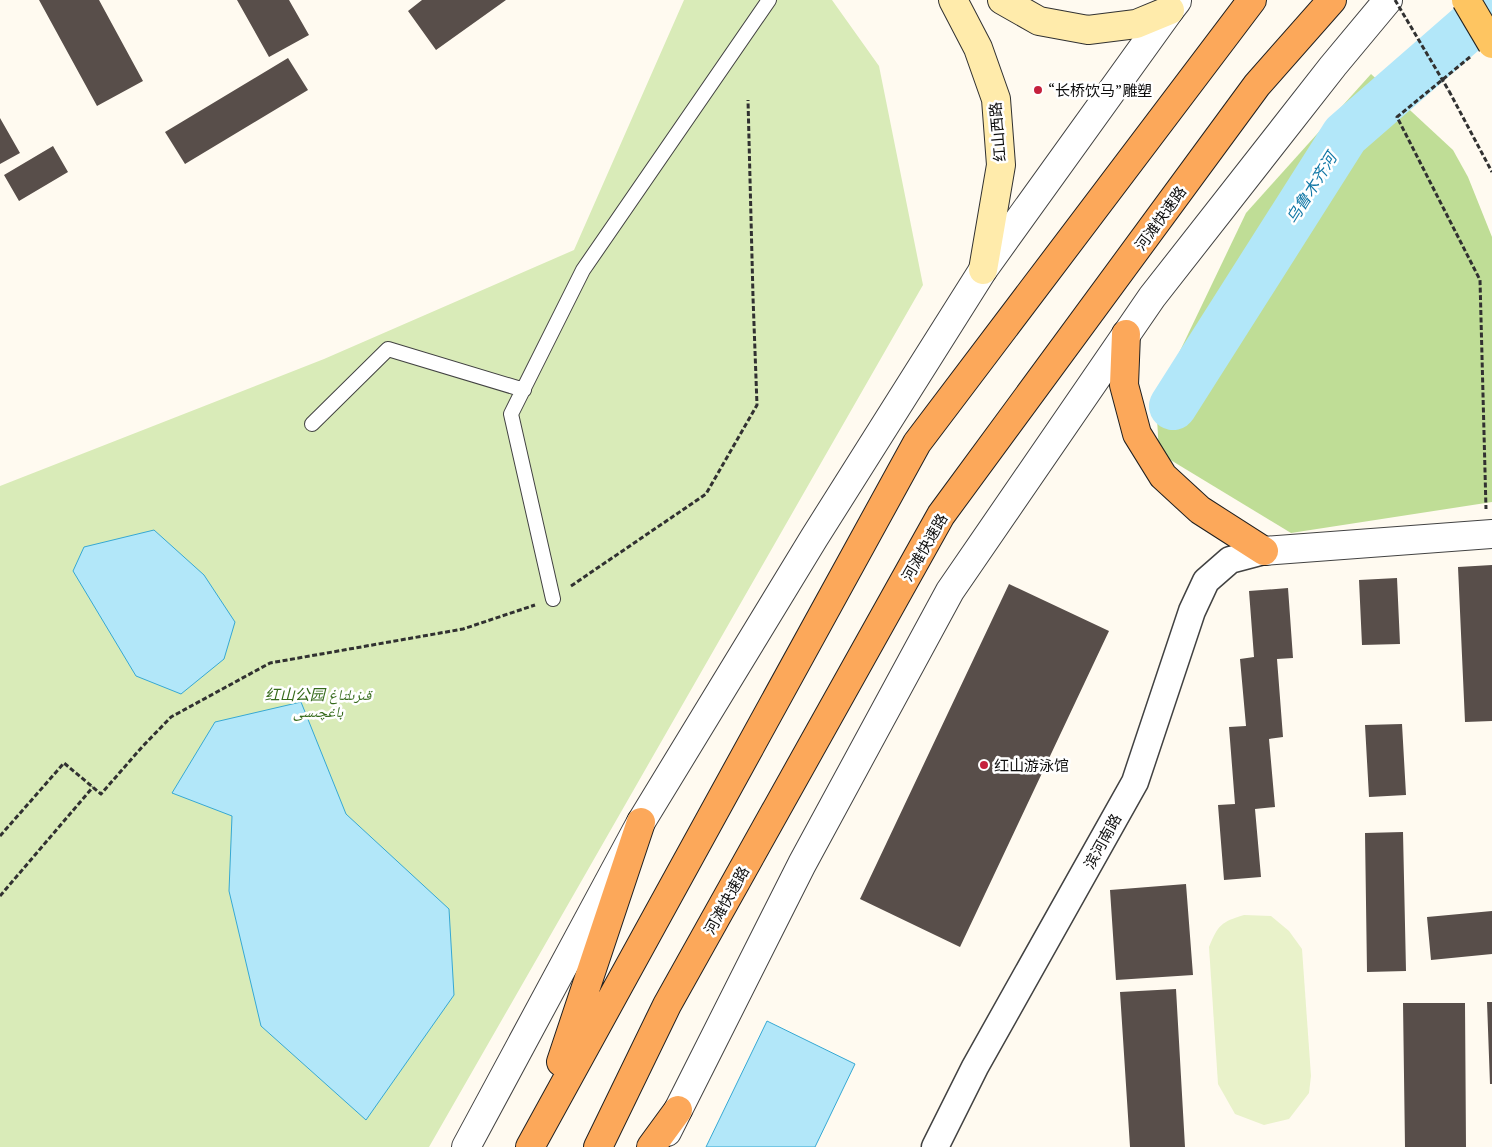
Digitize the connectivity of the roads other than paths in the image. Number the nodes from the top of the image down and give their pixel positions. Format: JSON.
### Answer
{"nodes":[{"id":1,"x":769,"y":0,"type":"edge"},
{"id":2,"x":953,"y":0,"type":"edge"},
{"id":3,"x":1002,"y":0,"type":"edge"},
{"id":4,"x":1252,"y":0,"type":"edge"},
{"id":5,"x":1332,"y":0,"type":"edge"},
{"id":6,"x":1388,"y":0,"type":"edge"},
{"id":7,"x":1466,"y":0,"type":"edge"},
{"id":8,"x":1174,"y":5,"type":"edge"},
{"id":9,"x":1485,"y":48,"type":"edge"},
{"id":10,"x":983,"y":270,"type":"junction"},
{"id":11,"x":1126,"y":334,"type":"junction"},
{"id":12,"x":524,"y":390,"type":"junction"},
{"id":13,"x":312,"y":424,"type":"dead end"},
{"id":14,"x":1489,"y":534,"type":"edge"},
{"id":15,"x":1264,"y":551,"type":"junction"},
{"id":16,"x":553,"y":598,"type":"road end"},
{"id":17,"x":641,"y":822,"type":"junction"},
{"id":18,"x":678,"y":1110,"type":"junction"},
{"id":19,"x":534,"y":1139,"type":"edge"},
{"id":20,"x":466,"y":1147,"type":"edge"},
{"id":21,"x":598,"y":1147,"type":"edge"},
{"id":22,"x":651,"y":1147,"type":"edge"},
{"id":23,"x":659,"y":1147,"type":"edge"},
{"id":24,"x":935,"y":1147,"type":"edge"}],
"edges":[{"from":1,"to":12,"type":"lane"},
{"from":2,"to":10,"type":"main road","name":"红山西路"},
{"from":3,"to":8,"type":"main road"},
{"from":4,"to":19,"type":"highway"},
{"from":5,"to":21,"type":"highway","name":"河滩快速路"},
{"from":6,"to":11,"type":"street"},
{"from":7,"to":9,"type":"main road","bridge":true},
{"from":8,"to":10,"type":"street"},
{"from":10,"to":17,"type":"street"},
{"from":11,"to":15,"type":"highway"},
{"from":11,"to":18,"type":"street"},
{"from":12,"to":13,"type":"lane"},
{"from":12,"to":16,"type":"lane"},
{"from":14,"to":15,"type":"street"},
{"from":15,"to":24,"type":"street","name":"滨河南路"},
{"from":17,"to":19,"type":"highway"},
{"from":17,"to":20,"type":"street"},
{"from":18,"to":22,"type":"highway"},
{"from":18,"to":23,"type":"street"}]}
